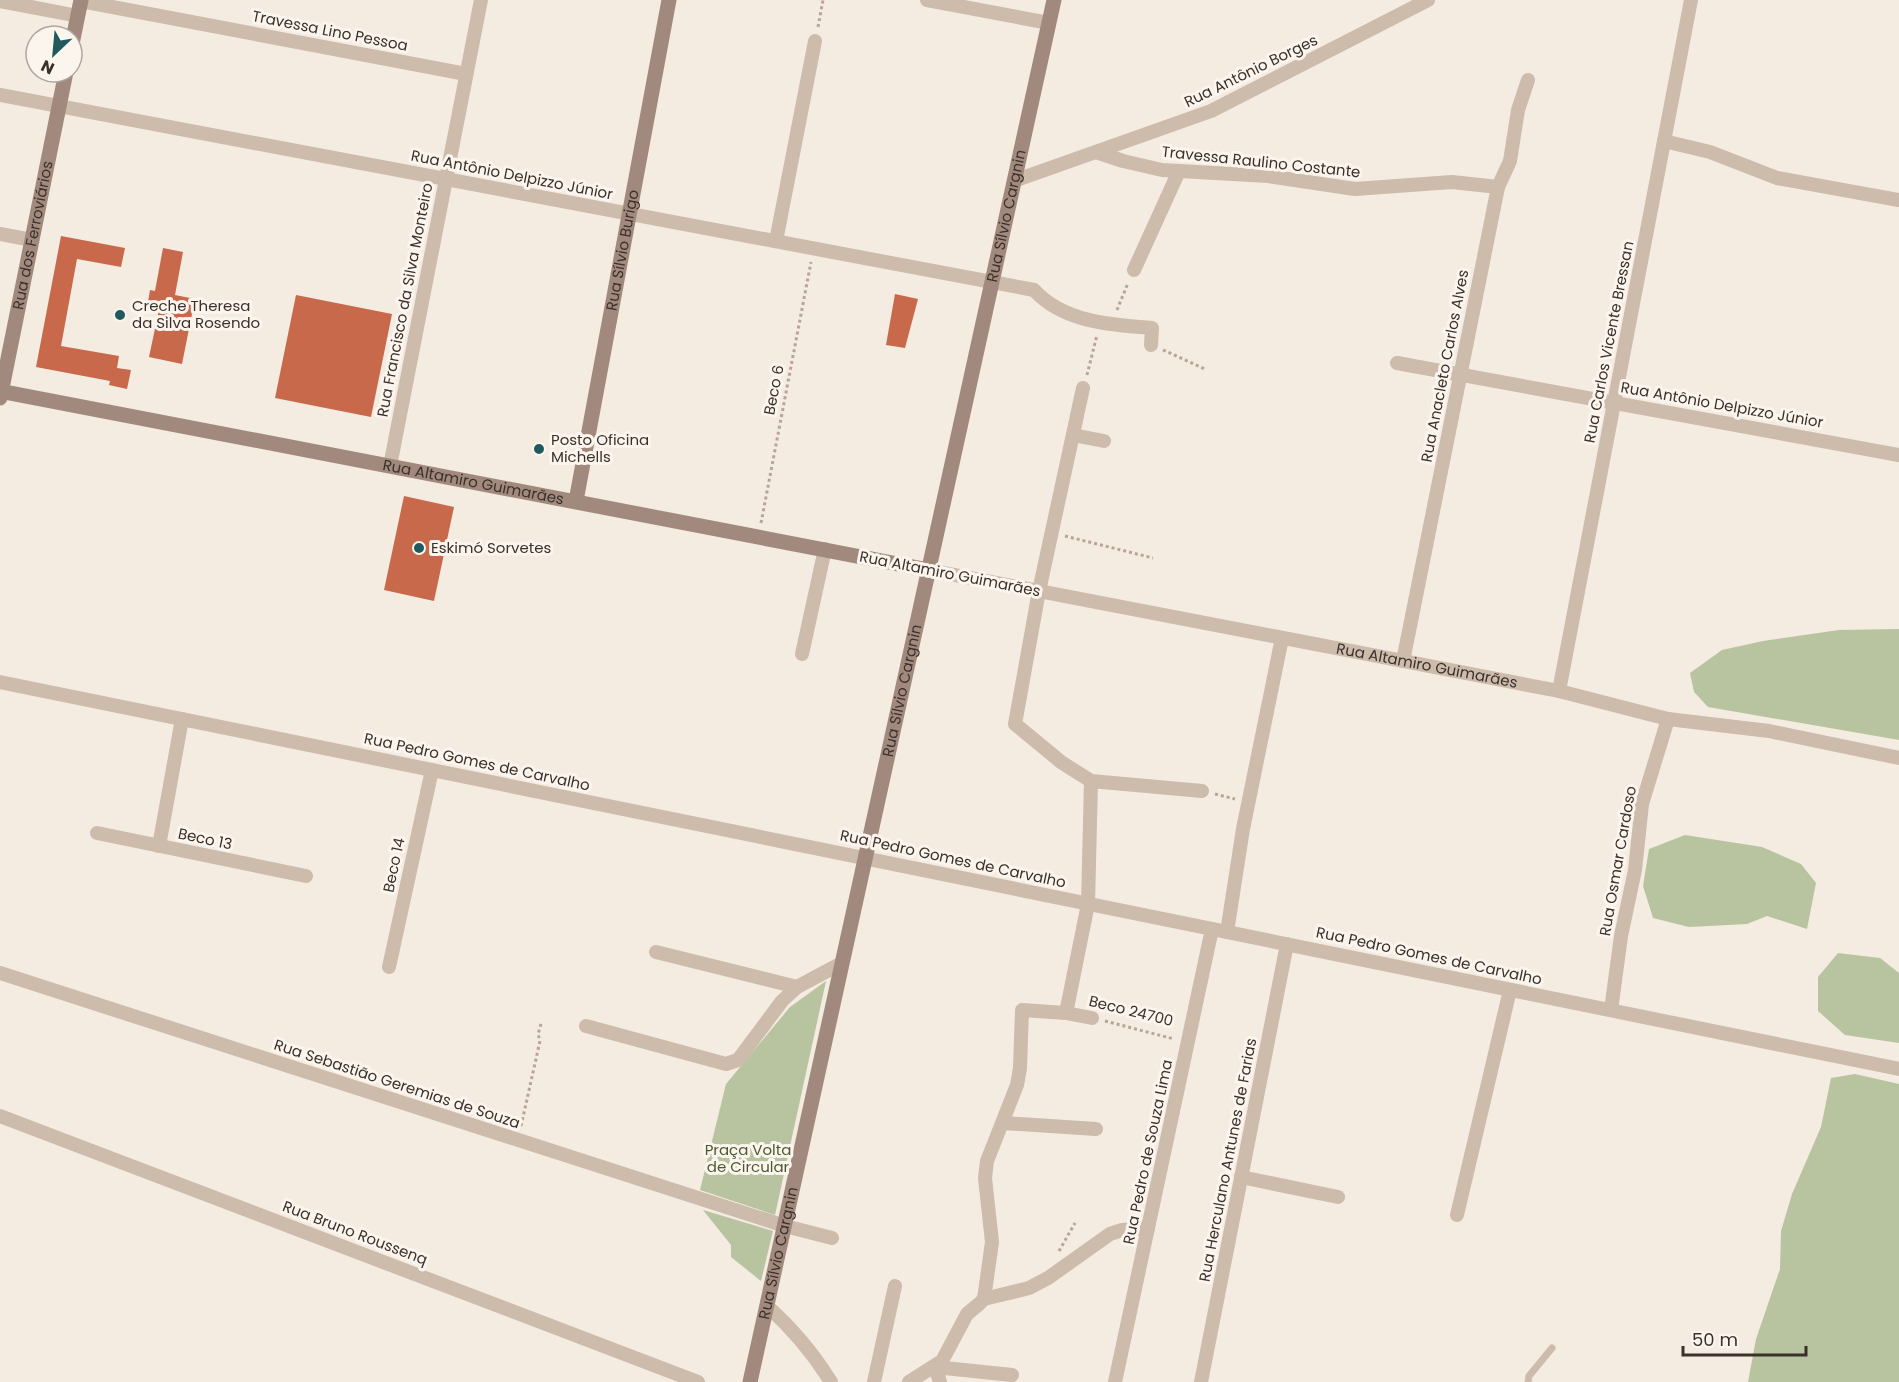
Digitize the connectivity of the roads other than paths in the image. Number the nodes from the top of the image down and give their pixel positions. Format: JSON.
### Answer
{"nodes":[{"id":1,"x":81,"y":0,"type":"edge"},
{"id":2,"x":481,"y":0,"type":"edge"},
{"id":3,"x":669,"y":0,"type":"edge"},
{"id":4,"x":927,"y":0,"type":"edge"},
{"id":5,"x":1054,"y":0,"type":"edge"},
{"id":6,"x":1428,"y":0,"type":"edge"},
{"id":7,"x":1691,"y":0,"type":"edge"},
{"id":8,"x":0,"y":1,"type":"edge"},
{"id":9,"x":78,"y":16,"type":"junction"},
{"id":10,"x":1049,"y":23,"type":"junction"},
{"id":11,"x":76,"y":24,"type":"edge"},
{"id":12,"x":815,"y":41,"type":"road end"},
{"id":13,"x":466,"y":74,"type":"junction"},
{"id":14,"x":1528,"y":80,"type":"dead end"},
{"id":15,"x":64,"y":84,"type":"edge"},
{"id":16,"x":0,"y":94,"type":"edge"},
{"id":17,"x":59,"y":106,"type":"junction"},
{"id":18,"x":1664,"y":141,"type":"junction"},
{"id":19,"x":1096,"y":152,"type":"junction"},
{"id":20,"x":1179,"y":171,"type":"junction"},
{"id":21,"x":446,"y":179,"type":"junction"},
{"id":22,"x":1014,"y":181,"type":"junction"},
{"id":23,"x":1498,"y":187,"type":"junction"},
{"id":24,"x":1899,"y":200,"type":"edge"},
{"id":25,"x":629,"y":214,"type":"junction"},
{"id":26,"x":0,"y":234,"type":"edge"},
{"id":27,"x":32,"y":240,"type":"junction"},
{"id":28,"x":776,"y":242,"type":"junction"},
{"id":29,"x":1134,"y":270,"type":"road end"},
{"id":30,"x":992,"y":282,"type":"junction"},
{"id":31,"x":1152,"y":345,"type":"road end"},
{"id":32,"x":1397,"y":363,"type":"dead end"},
{"id":33,"x":1460,"y":374,"type":"junction"},
{"id":34,"x":1083,"y":388,"type":"road end"},
{"id":35,"x":0,"y":393,"type":"edge"},
{"id":36,"x":1614,"y":403,"type":"junction"},
{"id":37,"x":1073,"y":435,"type":"junction"},
{"id":38,"x":1104,"y":441,"type":"dead end"},
{"id":39,"x":1899,"y":455,"type":"edge"},
{"id":40,"x":390,"y":466,"type":"junction"},
{"id":41,"x":576,"y":501,"type":"junction"},
{"id":42,"x":825,"y":549,"type":"junction"},
{"id":43,"x":929,"y":570,"type":"junction"},
{"id":44,"x":1039,"y":591,"type":"junction"},
{"id":45,"x":1282,"y":638,"type":"junction"},
{"id":46,"x":802,"y":654,"type":"dead end"},
{"id":47,"x":1403,"y":661,"type":"junction"},
{"id":48,"x":0,"y":682,"type":"edge"},
{"id":49,"x":1559,"y":691,"type":"junction"},
{"id":50,"x":182,"y":719,"type":"junction"},
{"id":51,"x":1668,"y":719,"type":"junction"},
{"id":52,"x":1899,"y":758,"type":"edge"},
{"id":53,"x":432,"y":770,"type":"junction"},
{"id":54,"x":1091,"y":781,"type":"junction"},
{"id":55,"x":1202,"y":791,"type":"road end"},
{"id":56,"x":97,"y":833,"type":"dead end"},
{"id":57,"x":159,"y":846,"type":"junction"},
{"id":58,"x":865,"y":858,"type":"junction"},
{"id":59,"x":306,"y":876,"type":"dead end"},
{"id":60,"x":1088,"y":904,"type":"junction"},
{"id":61,"x":1212,"y":929,"type":"junction"},
{"id":62,"x":1227,"y":932,"type":"junction"},
{"id":63,"x":1287,"y":944,"type":"junction"},
{"id":64,"x":656,"y":952,"type":"dead end"},
{"id":65,"x":842,"y":963,"type":"junction"},
{"id":66,"x":389,"y":967,"type":"dead end"},
{"id":67,"x":0,"y":973,"type":"edge"},
{"id":68,"x":797,"y":987,"type":"junction"},
{"id":69,"x":1510,"y":990,"type":"junction"},
{"id":70,"x":1611,"y":1010,"type":"junction"},
{"id":71,"x":1066,"y":1013,"type":"junction"},
{"id":72,"x":1092,"y":1018,"type":"road end"},
{"id":73,"x":586,"y":1026,"type":"dead end"},
{"id":74,"x":1899,"y":1069,"type":"edge"},
{"id":75,"x":0,"y":1116,"type":"edge"},
{"id":76,"x":1003,"y":1123,"type":"junction"},
{"id":77,"x":1096,"y":1130,"type":"dead end"},
{"id":78,"x":1241,"y":1177,"type":"junction"},
{"id":79,"x":1338,"y":1197,"type":"dead end"},
{"id":80,"x":1457,"y":1215,"type":"dead end"},
{"id":81,"x":785,"y":1226,"type":"junction"},
{"id":82,"x":1148,"y":1228,"type":"junction"},
{"id":83,"x":832,"y":1238,"type":"dead end"},
{"id":84,"x":895,"y":1286,"type":"dead end"},
{"id":85,"x":984,"y":1299,"type":"junction"},
{"id":86,"x":767,"y":1306,"type":"junction"},
{"id":87,"x":1552,"y":1348,"type":"dead end"},
{"id":88,"x":935,"y":1367,"type":"junction"},
{"id":89,"x":1012,"y":1375,"type":"dead end"},
{"id":90,"x":698,"y":1382,"type":"edge"},
{"id":91,"x":750,"y":1382,"type":"edge"},
{"id":92,"x":831,"y":1382,"type":"edge"},
{"id":93,"x":874,"y":1382,"type":"edge"},
{"id":94,"x":909,"y":1382,"type":"edge"},
{"id":95,"x":940,"y":1382,"type":"edge"},
{"id":96,"x":1115,"y":1382,"type":"edge"},
{"id":97,"x":1201,"y":1382,"type":"edge"},
{"id":98,"x":1528,"y":1382,"type":"edge"}],
"edges":[{"from":1,"to":9,"type":"street"},
{"from":1,"to":13,"type":"street","name":"Travessa Lino Pessoa"},
{"from":2,"to":13,"type":"street","name":"Rua Francisco da Silva Monteiro"},
{"from":3,"to":25,"type":"street","name":"Rua Sílvio Burigo"},
{"from":4,"to":10,"type":"street"},
{"from":5,"to":10,"type":"street","name":"Rua Sílvio Cargnin"},
{"from":6,"to":19,"type":"street","name":"Rua Antônio Borges"},
{"from":7,"to":18,"type":"street","name":"Rua Carlos Vicente Bressan"},
{"from":8,"to":9,"type":"street"},
{"from":9,"to":11,"type":"street"},
{"from":10,"to":22,"type":"street","name":"Rua Sílvio Cargnin"},
{"from":12,"to":28,"type":"street"},
{"from":13,"to":21,"type":"street","name":"Rua Francisco da Silva Monteiro"},
{"from":14,"to":23,"type":"street","name":"Rua Anacleto Carlos Alves"},
{"from":15,"to":17,"type":"street","name":"Rua dos Ferroviários"},
{"from":16,"to":17,"type":"street","name":"Rua Antônio Delpizzo Júnior"},
{"from":17,"to":21,"type":"street","name":"Rua Antônio Delpizzo Júnior"},
{"from":17,"to":27,"type":"street","name":"Rua dos Ferroviários"},
{"from":18,"to":24,"type":"street"},
{"from":18,"to":36,"type":"street","name":"Rua Carlos Vicente Bressan"},
{"from":19,"to":20,"type":"street","name":"Travessa Raulino Costante"},
{"from":19,"to":22,"type":"street","name":"Rua Antônio Borges"},
{"from":20,"to":23,"type":"street","name":"Travessa Raulino Costante"},
{"from":20,"to":29,"type":"street"},
{"from":21,"to":25,"type":"street","name":"Rua Antônio Delpizzo Júnior"},
{"from":21,"to":40,"type":"street","name":"Rua Francisco da Silva Monteiro"},
{"from":22,"to":30,"type":"street","name":"Rua Sílvio Cargnin"},
{"from":23,"to":33,"type":"street","name":"Rua Anacleto Carlos Alves"},
{"from":25,"to":28,"type":"street","name":"Rua Antônio Delpizzo Júnior"},
{"from":25,"to":41,"type":"street","name":"Rua Sílvio Burigo"},
{"from":26,"to":27,"type":"street"},
{"from":27,"to":35,"type":"street","name":"Rua dos Ferroviários"},
{"from":28,"to":30,"type":"street","name":"Rua Antônio Delpizzo Júnior"},
{"from":30,"to":31,"type":"street","name":"Rua Antônio Delpizzo Júnior"},
{"from":30,"to":43,"type":"street","name":"Rua Sílvio Cargnin"},
{"from":32,"to":33,"type":"street","name":"Rua Antônio Delpizzo Júnior"},
{"from":33,"to":36,"type":"street","name":"Rua Antônio Delpizzo Júnior"},
{"from":33,"to":47,"type":"street","name":"Rua Anacleto Carlos Alves"},
{"from":34,"to":37,"type":"street"},
{"from":35,"to":40,"type":"street","name":"Rua Altamiro Guimarães"},
{"from":36,"to":39,"type":"street","name":"Rua Antônio Delpizzo Júnior"},
{"from":36,"to":49,"type":"street","name":"Rua Carlos Vicente Bressan"},
{"from":37,"to":38,"type":"street"},
{"from":37,"to":44,"type":"street"},
{"from":40,"to":41,"type":"street","name":"Rua Altamiro Guimarães"},
{"from":41,"to":42,"type":"street","name":"Rua Altamiro Guimarães"},
{"from":42,"to":43,"type":"street","name":"Rua Altamiro Guimarães"},
{"from":42,"to":46,"type":"street"},
{"from":43,"to":44,"type":"street","name":"Rua Altamiro Guimarães"},
{"from":43,"to":58,"type":"street","name":"Rua Sílvio Cargnin"},
{"from":44,"to":45,"type":"street","name":"Rua Altamiro Guimarães"},
{"from":44,"to":54,"type":"street"},
{"from":45,"to":47,"type":"street","name":"Rua Altamiro Guimarães"},
{"from":45,"to":62,"type":"street"},
{"from":47,"to":49,"type":"street","name":"Rua Altamiro Guimarães"},
{"from":48,"to":50,"type":"street","name":"Rua Pedro Gomes de Carvalho"},
{"from":49,"to":51,"type":"street","name":"Rua Altamiro Guimarães"},
{"from":50,"to":53,"type":"street","name":"Rua Pedro Gomes de Carvalho"},
{"from":50,"to":57,"type":"street"},
{"from":51,"to":52,"type":"street","name":"Rua Altamiro Guimarães"},
{"from":51,"to":70,"type":"street","name":"Rua Osmar Cardoso"},
{"from":53,"to":58,"type":"street","name":"Rua Pedro Gomes de Carvalho"},
{"from":53,"to":66,"type":"street","name":"Beco 14"},
{"from":54,"to":55,"type":"street"},
{"from":54,"to":60,"type":"street"},
{"from":56,"to":57,"type":"street","name":"Beco 13"},
{"from":57,"to":59,"type":"street","name":"Beco 13"},
{"from":58,"to":60,"type":"street","name":"Rua Pedro Gomes de Carvalho"},
{"from":58,"to":65,"type":"street","name":"Rua Sílvio Cargnin"},
{"from":60,"to":61,"type":"street","name":"Rua Pedro Gomes de Carvalho"},
{"from":60,"to":71,"type":"street"},
{"from":61,"to":62,"type":"street","name":"Rua Pedro Gomes de Carvalho"},
{"from":61,"to":82,"type":"street","name":"Rua Pedro de Souza Lima"},
{"from":62,"to":63,"type":"street","name":"Rua Pedro Gomes de Carvalho"},
{"from":63,"to":69,"type":"street","name":"Rua Pedro Gomes de Carvalho"},
{"from":63,"to":78,"type":"street","name":"Rua Herculano Antunes de Farias"},
{"from":64,"to":68,"type":"street"},
{"from":65,"to":68,"type":"street"},
{"from":65,"to":81,"type":"street","name":"Rua Sílvio Cargnin"},
{"from":67,"to":81,"type":"street","name":"Rua Sebastião Geremias de Souza"},
{"from":68,"to":73,"type":"street"},
{"from":69,"to":70,"type":"street","name":"Rua Pedro Gomes de Carvalho"},
{"from":69,"to":80,"type":"street"},
{"from":70,"to":74,"type":"street","name":"Rua Pedro Gomes de Carvalho"},
{"from":71,"to":72,"type":"street","name":"Beco 24700"},
{"from":71,"to":76,"type":"street","name":"Beco 24700"},
{"from":75,"to":90,"type":"street","name":"Rua Bruno Roussenq"},
{"from":76,"to":77,"type":"street"},
{"from":76,"to":85,"type":"street"},
{"from":78,"to":79,"type":"street"},
{"from":78,"to":97,"type":"street","name":"Rua Herculano Antunes de Farias"},
{"from":81,"to":83,"type":"street","name":"Rua Sebastião Geremias de Souza"},
{"from":81,"to":86,"type":"street","name":"Rua Sílvio Cargnin"},
{"from":82,"to":85,"type":"street"},
{"from":82,"to":96,"type":"street","name":"Rua Pedro de Souza Lima"},
{"from":84,"to":93,"type":"street"},
{"from":85,"to":88,"type":"street"},
{"from":86,"to":91,"type":"street","name":"Rua Sílvio Cargnin"},
{"from":86,"to":92,"type":"street"},
{"from":87,"to":98,"type":"lane"},
{"from":88,"to":89,"type":"street"},
{"from":88,"to":94,"type":"street"},
{"from":88,"to":95,"type":"street"}]}
